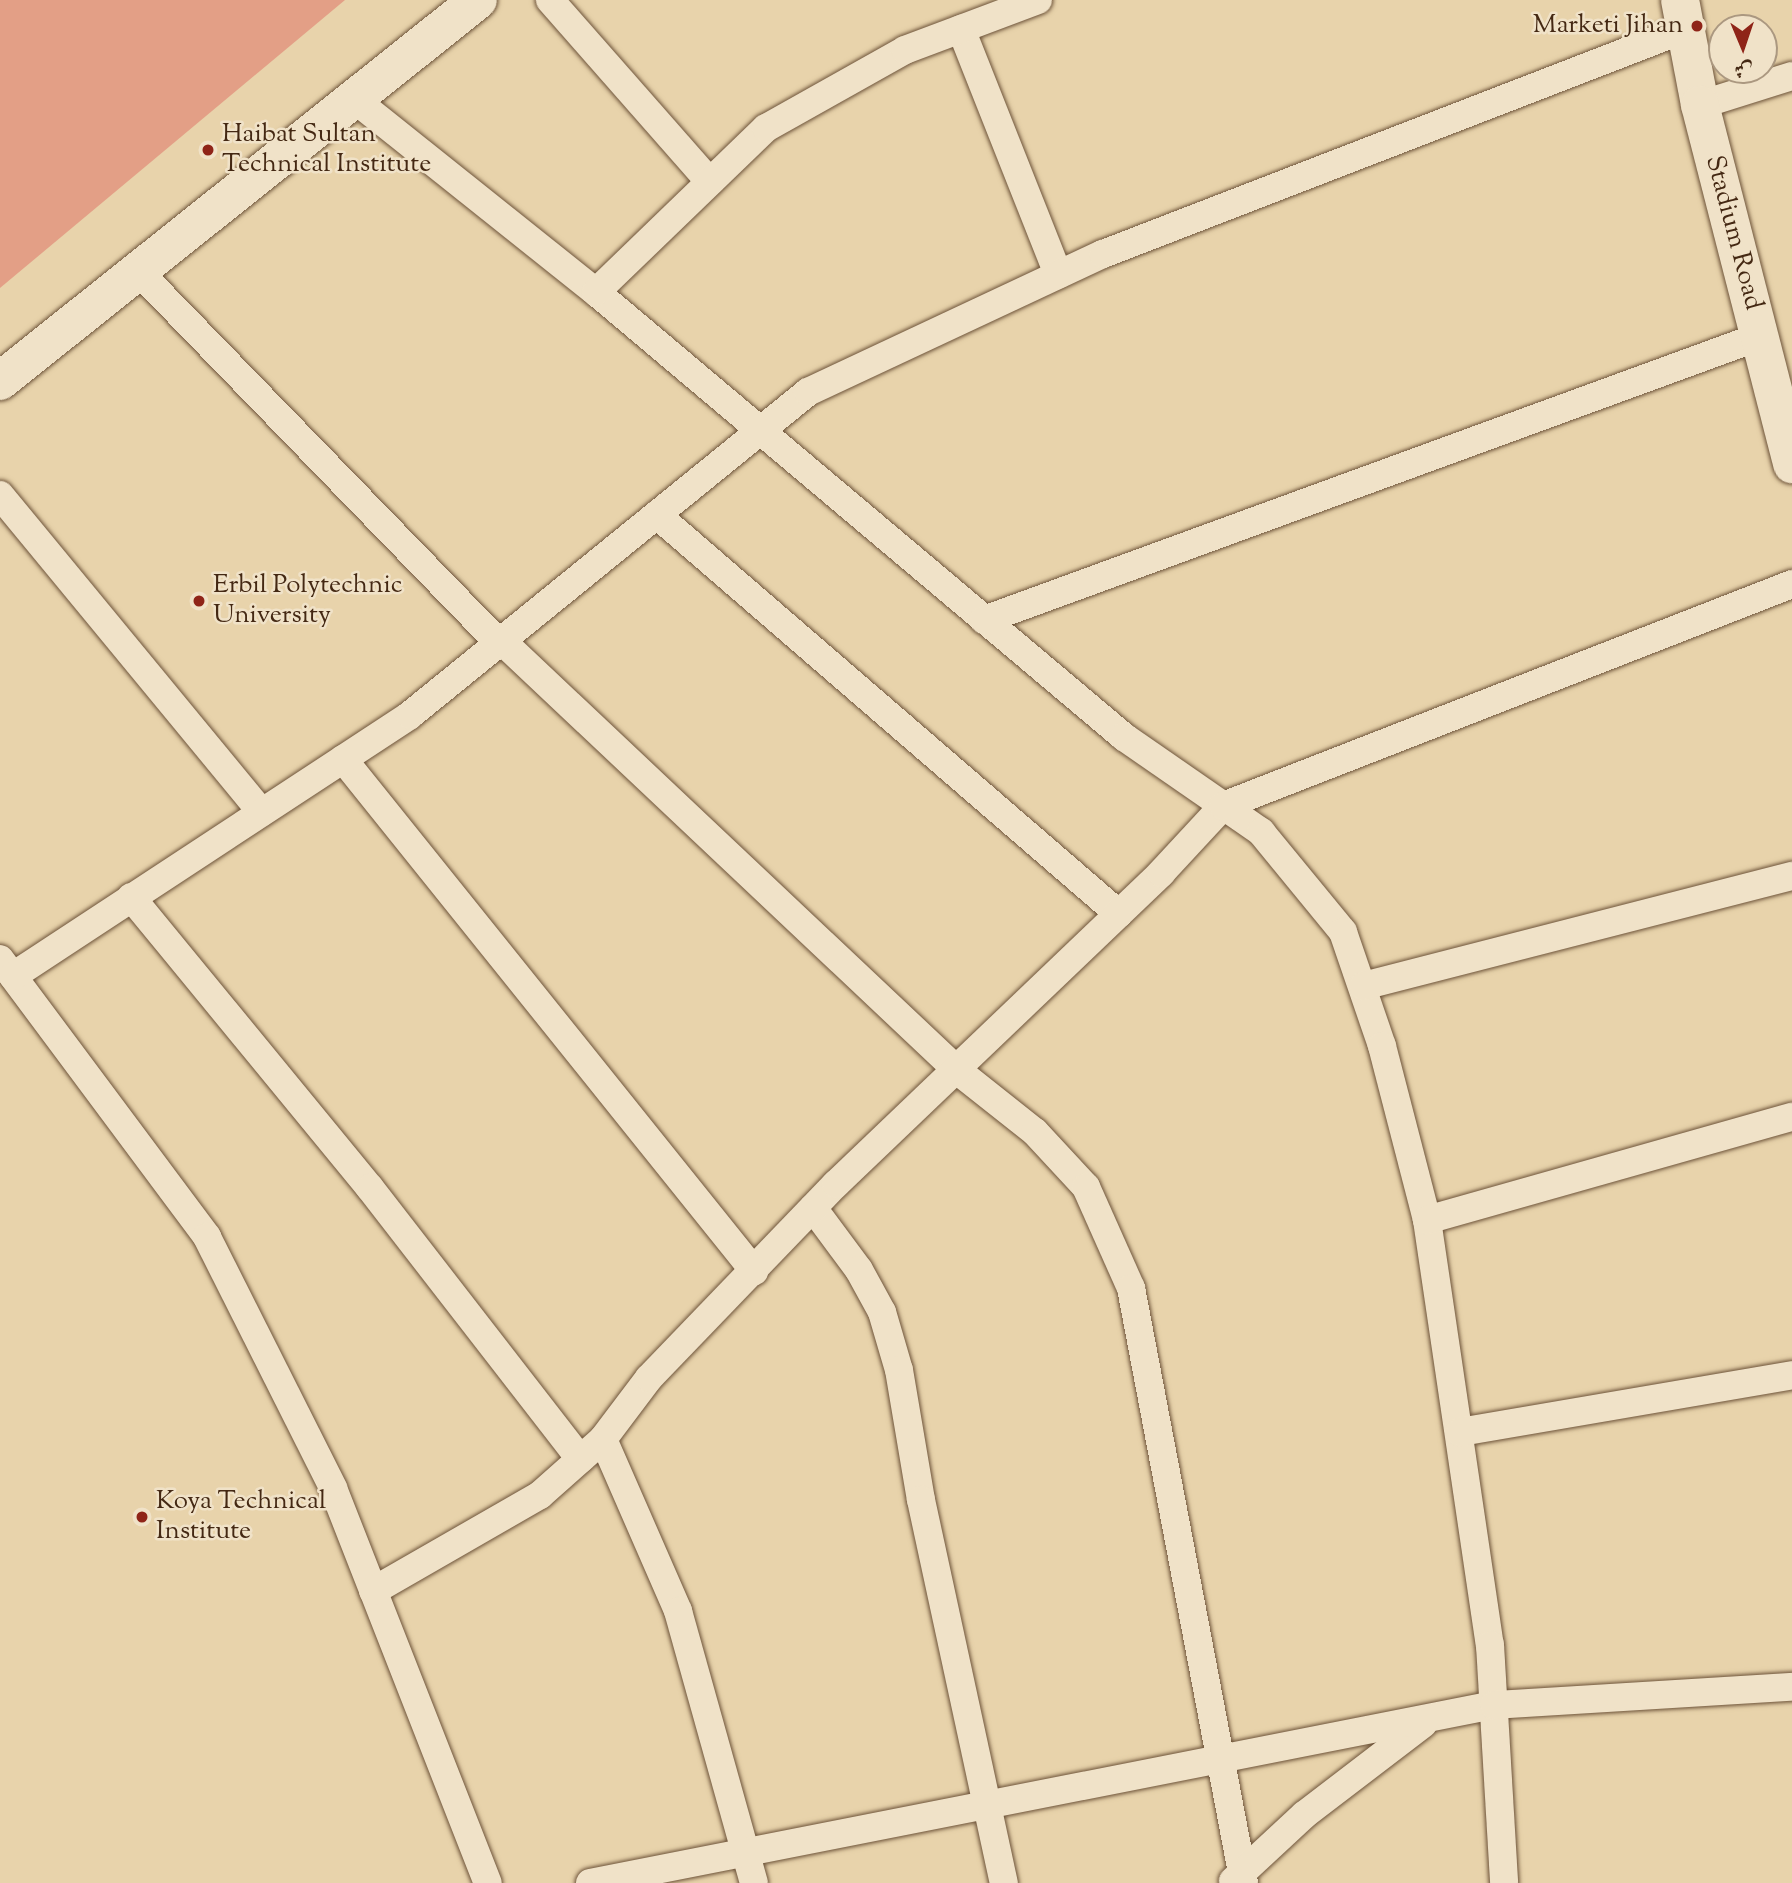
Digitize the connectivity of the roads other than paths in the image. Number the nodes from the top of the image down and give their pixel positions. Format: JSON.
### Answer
{"nodes":[{"id":1,"x":478,"y":0,"type":"edge"},
{"id":2,"x":550,"y":0,"type":"edge"},
{"id":3,"x":1038,"y":0,"type":"edge"},
{"id":4,"x":1683,"y":15,"type":"edge"},
{"id":5,"x":961,"y":29,"type":"junction"},
{"id":6,"x":1792,"y":75,"type":"edge"},
{"id":7,"x":354,"y":99,"type":"junction"},
{"id":8,"x":1700,"y":105,"type":"junction"},
{"id":9,"x":709,"y":182,"type":"junction"},
{"id":10,"x":138,"y":271,"type":"junction"},
{"id":11,"x":1058,"y":274,"type":"junction"},
{"id":12,"x":596,"y":292,"type":"junction"},
{"id":13,"x":1761,"y":336,"type":"junction"},
{"id":14,"x":0,"y":381,"type":"edge"},
{"id":15,"x":1786,"y":406,"type":"edge"},
{"id":16,"x":757,"y":429,"type":"junction"},
{"id":17,"x":1792,"y":464,"type":"edge"},
{"id":18,"x":0,"y":495,"type":"edge"},
{"id":19,"x":657,"y":515,"type":"junction"},
{"id":20,"x":1792,"y":584,"type":"edge"},
{"id":21,"x":984,"y":620,"type":"junction"},
{"id":22,"x":501,"y":643,"type":"junction"},
{"id":23,"x":343,"y":759,"type":"junction"},
{"id":24,"x":1223,"y":806,"type":"junction"},
{"id":25,"x":261,"y":812,"type":"junction"},
{"id":26,"x":1792,"y":876,"type":"edge"},
{"id":27,"x":131,"y":897,"type":"junction"},
{"id":28,"x":1119,"y":914,"type":"junction"},
{"id":29,"x":6,"y":968,"type":"edge"},
{"id":30,"x":1363,"y":986,"type":"junction"},
{"id":31,"x":958,"y":1071,"type":"junction"},
{"id":32,"x":1792,"y":1117,"type":"edge"},
{"id":33,"x":813,"y":1208,"type":"junction"},
{"id":34,"x":1427,"y":1220,"type":"junction"},
{"id":35,"x":754,"y":1271,"type":"junction"},
{"id":36,"x":1792,"y":1375,"type":"edge"},
{"id":37,"x":1460,"y":1432,"type":"junction"},
{"id":38,"x":603,"y":1439,"type":"junction"},
{"id":39,"x":580,"y":1459,"type":"junction"},
{"id":40,"x":373,"y":1591,"type":"junction"},
{"id":41,"x":1792,"y":1686,"type":"edge"},
{"id":42,"x":1494,"y":1704,"type":"junction"},
{"id":43,"x":1428,"y":1720,"type":"junction"},
{"id":44,"x":1223,"y":1760,"type":"junction"},
{"id":45,"x":986,"y":1807,"type":"junction"},
{"id":46,"x":746,"y":1853,"type":"junction"},
{"id":47,"x":1239,"y":1879,"type":"edge"},
{"id":48,"x":488,"y":1883,"type":"edge"},
{"id":49,"x":590,"y":1883,"type":"edge"},
{"id":50,"x":754,"y":1883,"type":"edge"},
{"id":51,"x":1004,"y":1883,"type":"edge"},
{"id":52,"x":1504,"y":1883,"type":"edge"}],
"edges":[{"from":1,"to":7,"type":"street"},
{"from":2,"to":9,"type":"street"},
{"from":3,"to":5,"type":"street"},
{"from":4,"to":8,"type":"street","name":"Stadium Road"},
{"from":4,"to":11,"type":"street"},
{"from":5,"to":9,"type":"street"},
{"from":5,"to":11,"type":"street"},
{"from":6,"to":8,"type":"street"},
{"from":7,"to":10,"type":"street"},
{"from":7,"to":12,"type":"street"},
{"from":8,"to":13,"type":"street","name":"Stadium Road"},
{"from":9,"to":12,"type":"street"},
{"from":10,"to":14,"type":"street"},
{"from":10,"to":22,"type":"street"},
{"from":11,"to":16,"type":"street"},
{"from":12,"to":16,"type":"street"},
{"from":13,"to":15,"type":"street","name":"Stadium Road"},
{"from":13,"to":21,"type":"street"},
{"from":15,"to":17,"type":"street","name":"Stadium Road"},
{"from":16,"to":19,"type":"street"},
{"from":16,"to":21,"type":"street"},
{"from":18,"to":25,"type":"street"},
{"from":19,"to":22,"type":"street"},
{"from":19,"to":28,"type":"street"},
{"from":20,"to":24,"type":"street"},
{"from":21,"to":24,"type":"street"},
{"from":22,"to":23,"type":"street"},
{"from":22,"to":31,"type":"street"},
{"from":23,"to":25,"type":"street"},
{"from":23,"to":35,"type":"street"},
{"from":24,"to":28,"type":"street"},
{"from":24,"to":30,"type":"street"},
{"from":25,"to":27,"type":"street"},
{"from":26,"to":30,"type":"street"},
{"from":27,"to":29,"type":"street"},
{"from":27,"to":39,"type":"street"},
{"from":28,"to":31,"type":"street"},
{"from":29,"to":40,"type":"street"},
{"from":30,"to":34,"type":"street"},
{"from":31,"to":33,"type":"street"},
{"from":31,"to":44,"type":"street"},
{"from":32,"to":34,"type":"street"},
{"from":33,"to":35,"type":"street"},
{"from":33,"to":45,"type":"street"},
{"from":34,"to":37,"type":"street"},
{"from":35,"to":38,"type":"street"},
{"from":36,"to":37,"type":"street"},
{"from":37,"to":42,"type":"street"},
{"from":38,"to":39,"type":"street"},
{"from":38,"to":46,"type":"street"},
{"from":39,"to":40,"type":"street"},
{"from":40,"to":48,"type":"street"},
{"from":41,"to":42,"type":"street"},
{"from":42,"to":43,"type":"street"},
{"from":42,"to":52,"type":"street"},
{"from":43,"to":44,"type":"street"},
{"from":43,"to":47,"type":"street"},
{"from":44,"to":45,"type":"street"},
{"from":44,"to":47,"type":"street"},
{"from":45,"to":46,"type":"street"},
{"from":45,"to":51,"type":"street"},
{"from":46,"to":49,"type":"street"},
{"from":46,"to":50,"type":"street"}]}
